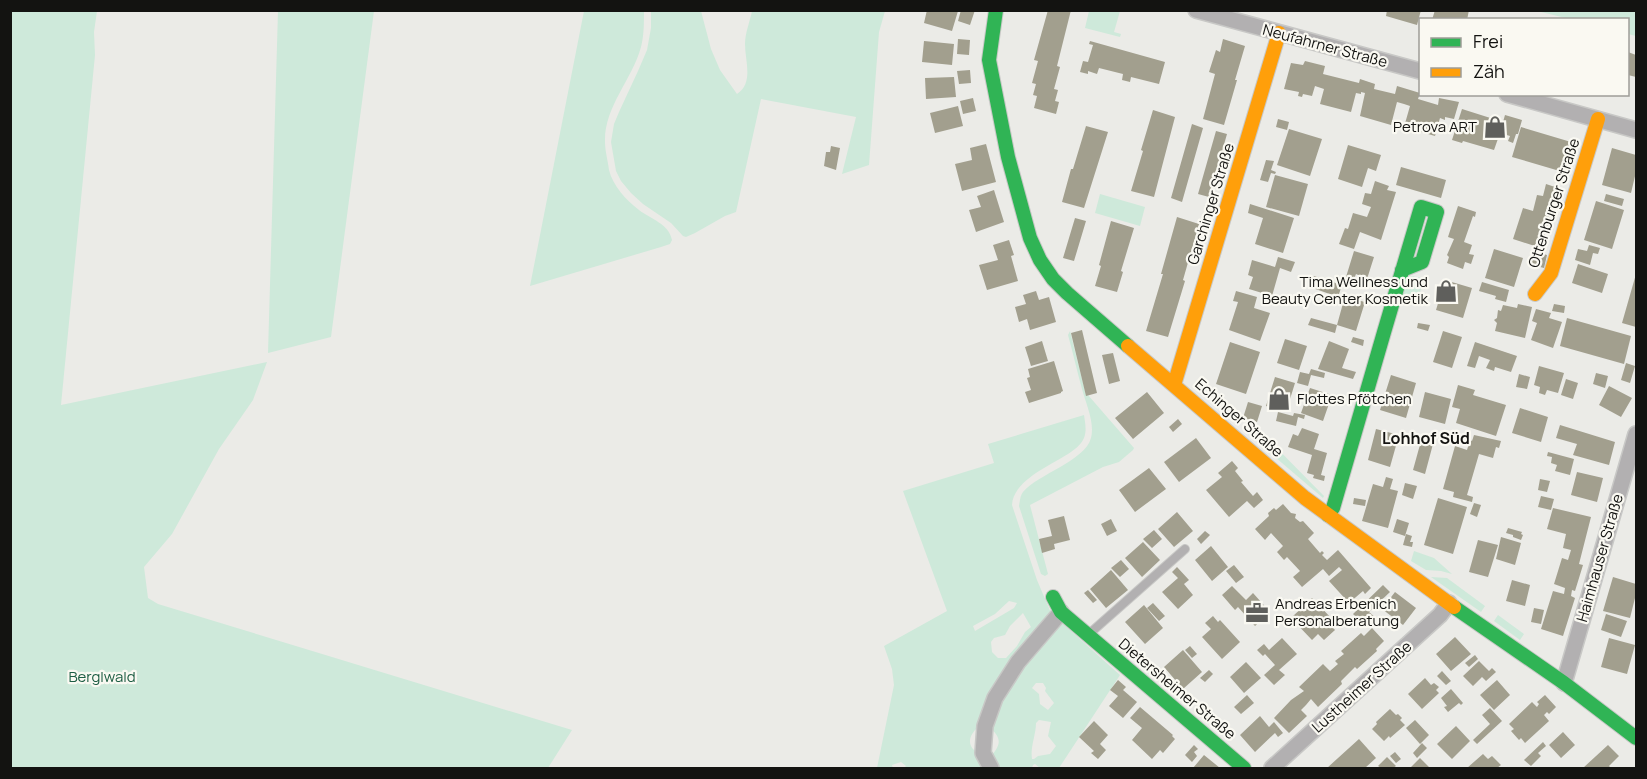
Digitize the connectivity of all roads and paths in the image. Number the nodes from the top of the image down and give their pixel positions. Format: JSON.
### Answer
{"nodes":[{"id":1,"x":996,"y":10,"type":"edge"},
{"id":2,"x":1196,"y":10,"type":"edge"},
{"id":3,"x":1279,"y":33,"type":"junction"},
{"id":4,"x":1419,"y":71,"type":"edge"},
{"id":5,"x":1514,"y":96,"type":"edge"},
{"id":6,"x":1598,"y":119,"type":"junction"},
{"id":7,"x":1636,"y":130,"type":"edge"},
{"id":8,"x":1402,"y":270,"type":"dead end"},
{"id":9,"x":1535,"y":294,"type":"dead end"},
{"id":10,"x":1174,"y":385,"type":"junction"},
{"id":11,"x":1636,"y":434,"type":"edge"},
{"id":12,"x":1328,"y":515,"type":"junction"},
{"id":13,"x":1185,"y":549,"type":"dead end"},
{"id":14,"x":1053,"y":597,"type":"dead end"},
{"id":15,"x":1449,"y":603,"type":"junction"},
{"id":16,"x":1061,"y":612,"type":"junction"},
{"id":17,"x":1088,"y":635,"type":"junction"},
{"id":18,"x":1564,"y":683,"type":"junction"},
{"id":19,"x":1636,"y":738,"type":"edge"},
{"id":20,"x":991,"y":768,"type":"edge"},
{"id":21,"x":1244,"y":768,"type":"edge"},
{"id":22,"x":1272,"y":768,"type":"edge"}],
"edges":[{"from":1,"to":10,"type":"street","name":"Echinger Straße"},
{"from":2,"to":3,"type":"street","name":"Neufahrner Straße"},
{"from":3,"to":4,"type":"street","name":"Neufahrner Straße"},
{"from":3,"to":10,"type":"street","name":"Garchinger Straße"},
{"from":5,"to":6,"type":"street"},
{"from":6,"to":7,"type":"street"},
{"from":6,"to":9,"type":"street","name":"Ottenburger Straße"},
{"from":8,"to":12,"type":"street"},
{"from":10,"to":12,"type":"street","name":"Echinger Straße"},
{"from":11,"to":18,"type":"street","name":"Haimhauser Straße"},
{"from":12,"to":15,"type":"street","name":"Echinger Straße"},
{"from":13,"to":17,"type":"lane"},
{"from":14,"to":16,"type":"street","name":"Dietersheimer Straße"},
{"from":15,"to":18,"type":"street","name":"Echinger Straße"},
{"from":15,"to":22,"type":"street","name":"Lustheimer Straße"},
{"from":16,"to":17,"type":"street","name":"Dietersheimer Straße"},
{"from":16,"to":20,"type":"street"},
{"from":17,"to":21,"type":"street","name":"Dietersheimer Straße"},
{"from":18,"to":19,"type":"street","name":"Echinger Straße"}]}
